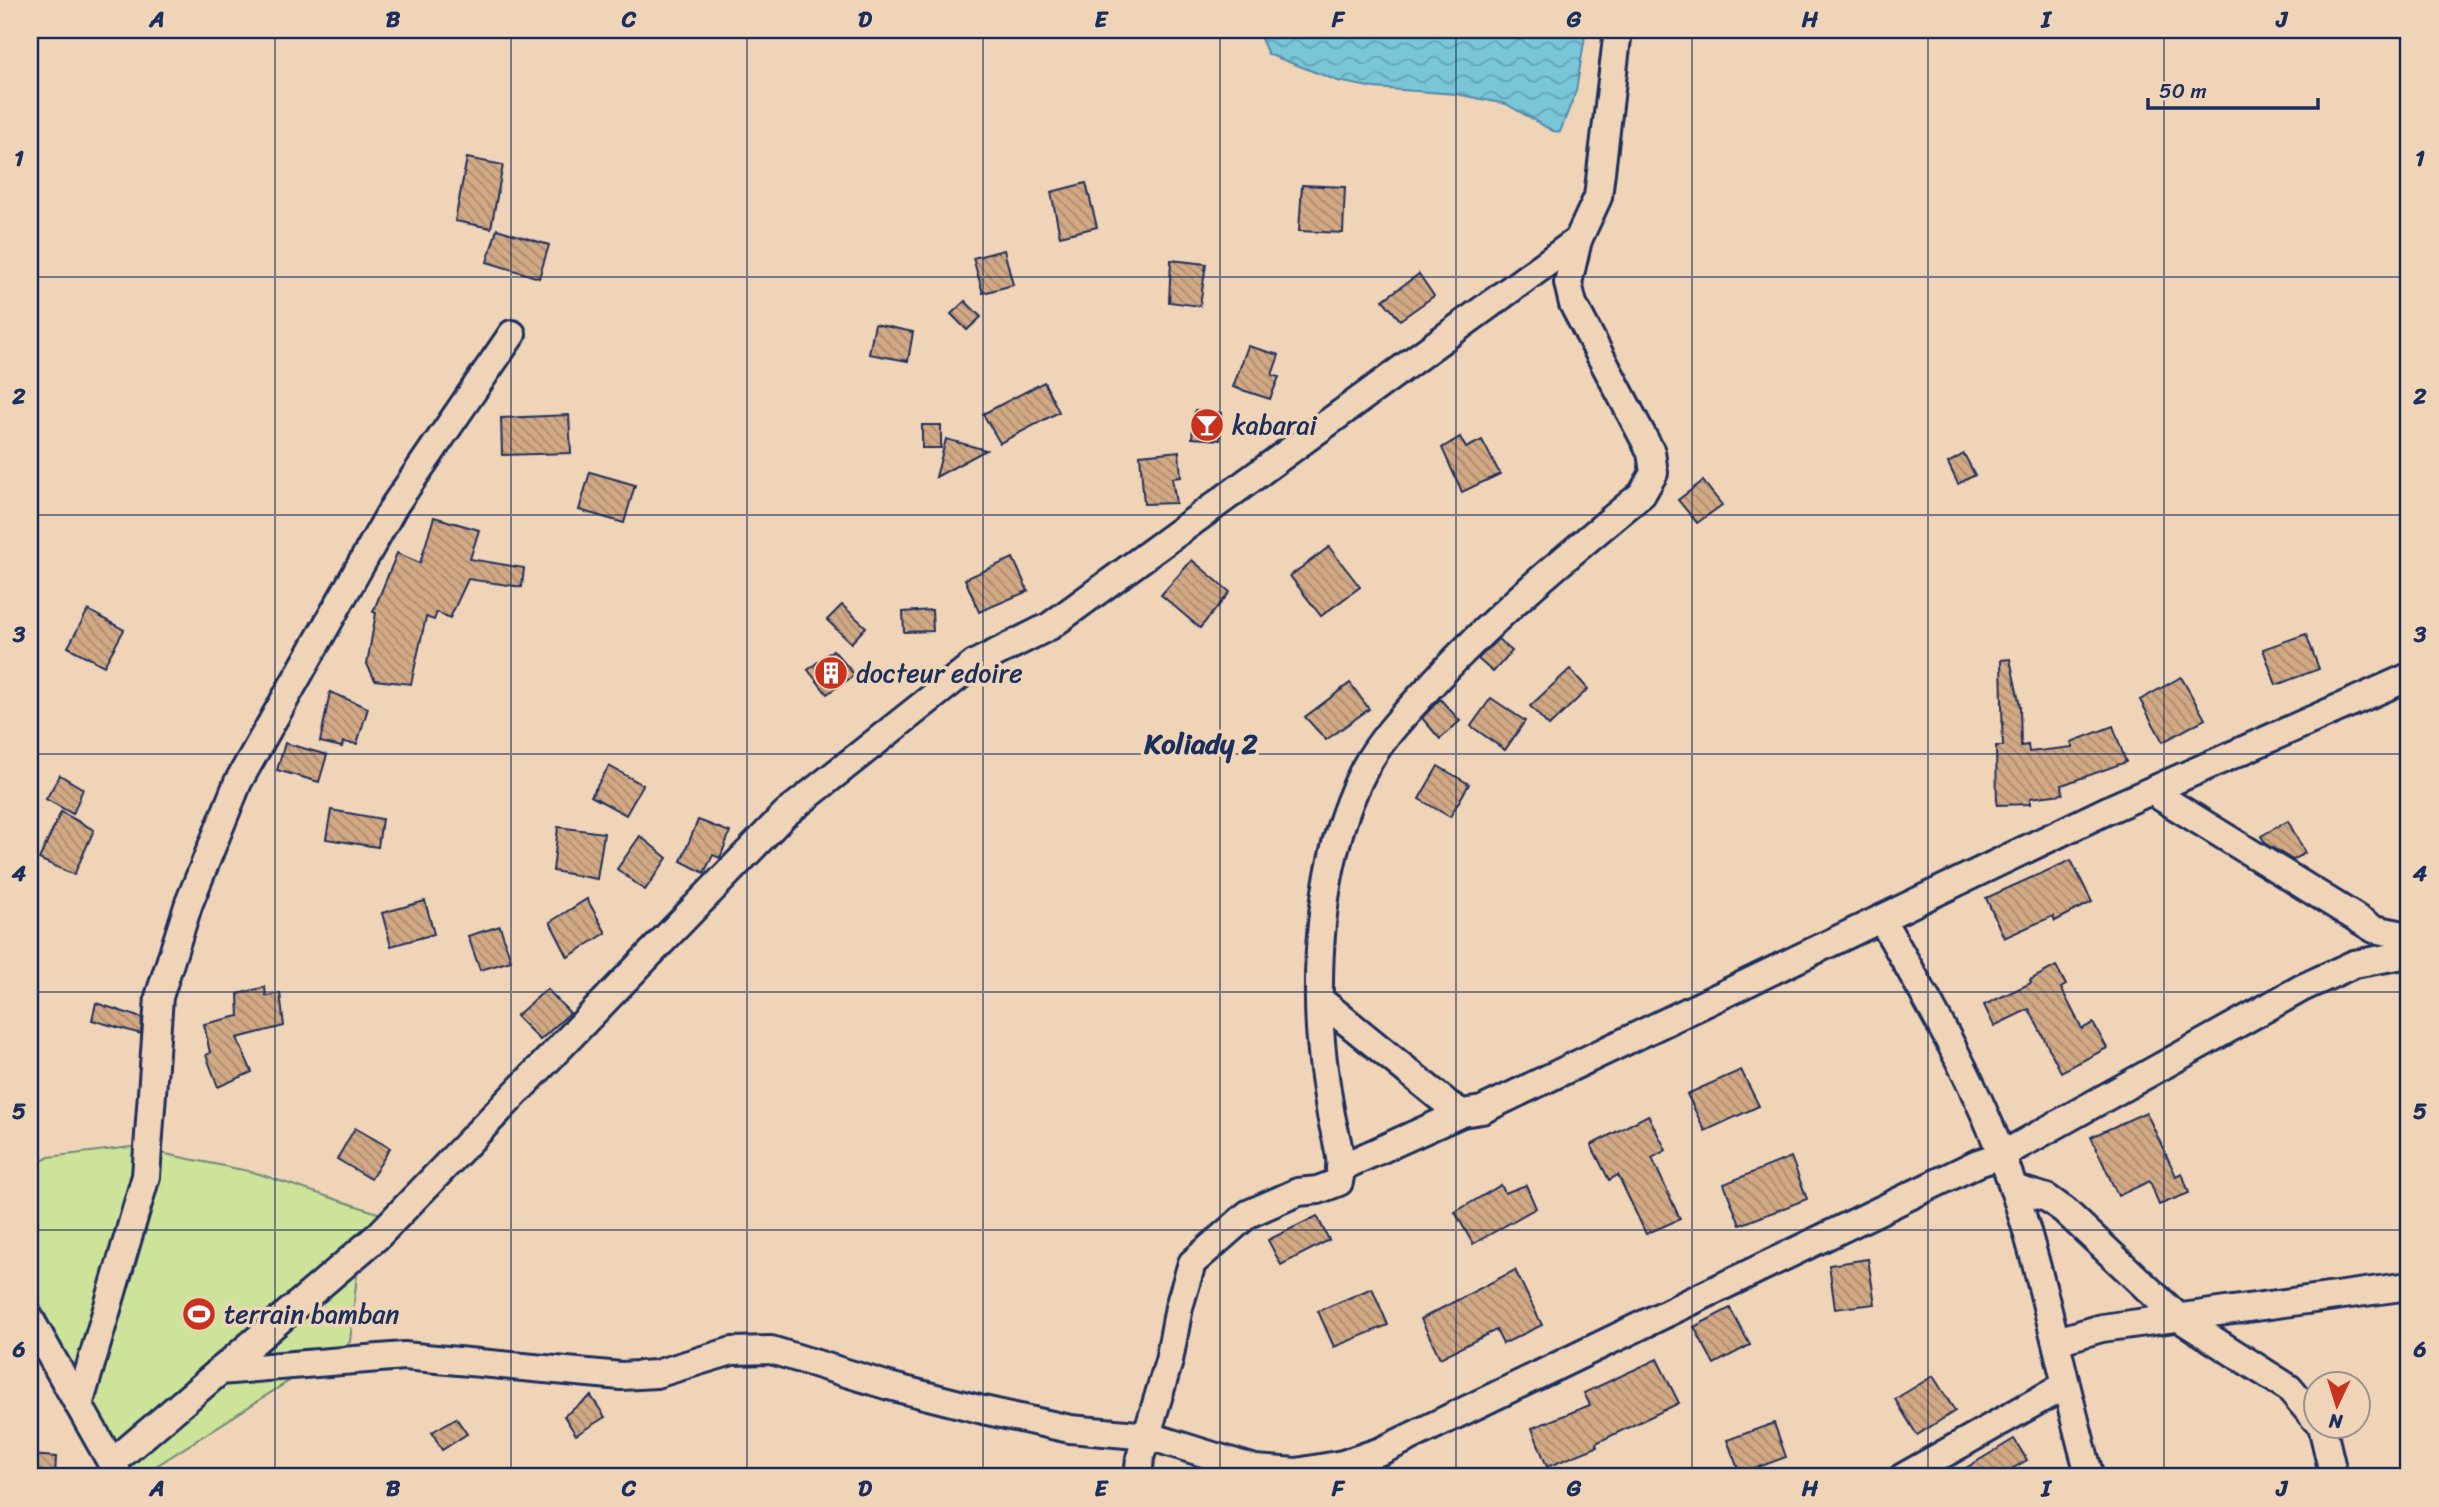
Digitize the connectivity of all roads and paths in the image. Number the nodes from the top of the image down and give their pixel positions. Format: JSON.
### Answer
{"nodes":[{"id":1,"x":1618,"y":30,"type":"edge"},
{"id":2,"x":1577,"y":240,"type":"junction"},
{"id":3,"x":512,"y":334,"type":"dead end"},
{"id":4,"x":2409,"y":677,"type":"edge"},
{"id":5,"x":2151,"y":790,"type":"junction"},
{"id":6,"x":1882,"y":920,"type":"junction"},
{"id":7,"x":2409,"y":936,"type":"edge"},
{"id":8,"x":2409,"y":954,"type":"edge"},
{"id":9,"x":1319,"y":999,"type":"junction"},
{"id":10,"x":1462,"y":1113,"type":"junction"},
{"id":11,"x":2001,"y":1155,"type":"junction"},
{"id":12,"x":1340,"y":1168,"type":"junction"},
{"id":13,"x":2013,"y":1188,"type":"junction"},
{"id":14,"x":2409,"y":1286,"type":"edge"},
{"id":15,"x":2179,"y":1318,"type":"junction"},
{"id":16,"x":30,"y":1319,"type":"edge"},
{"id":17,"x":272,"y":1326,"type":"junction"},
{"id":18,"x":2057,"y":1341,"type":"junction"},
{"id":19,"x":305,"y":1364,"type":"junction"},
{"id":20,"x":219,"y":1371,"type":"junction"},
{"id":21,"x":2064,"y":1386,"type":"junction"},
{"id":22,"x":2302,"y":1403,"type":"edge"},
{"id":23,"x":79,"y":1405,"type":"junction"},
{"id":24,"x":1149,"y":1436,"type":"junction"},
{"id":25,"x":2325,"y":1440,"type":"edge"},
{"id":26,"x":116,"y":1470,"type":"edge"},
{"id":27,"x":1138,"y":1477,"type":"edge"},
{"id":28,"x":1903,"y":1477,"type":"edge"},
{"id":29,"x":2090,"y":1477,"type":"edge"},
{"id":30,"x":2334,"y":1477,"type":"edge"}],
"edges":[{"from":1,"to":2,"type":"street"},
{"from":2,"to":9,"type":"street"},
{"from":2,"to":17,"type":"street"},
{"from":3,"to":23,"type":"street"},
{"from":4,"to":5,"type":"street"},
{"from":5,"to":6,"type":"street"},
{"from":5,"to":7,"type":"street"},
{"from":6,"to":10,"type":"street"},
{"from":6,"to":11,"type":"street"},
{"from":8,"to":11,"type":"street"},
{"from":9,"to":10,"type":"street"},
{"from":9,"to":12,"type":"street"},
{"from":10,"to":12,"type":"street"},
{"from":11,"to":13,"type":"street"},
{"from":11,"to":24,"type":"street"},
{"from":12,"to":24,"type":"street"},
{"from":13,"to":15,"type":"street"},
{"from":13,"to":18,"type":"street"},
{"from":14,"to":15,"type":"street"},
{"from":15,"to":18,"type":"street"},
{"from":15,"to":22,"type":"street"},
{"from":16,"to":23,"type":"street"},
{"from":17,"to":19,"type":"street"},
{"from":17,"to":20,"type":"street"},
{"from":18,"to":21,"type":"street"},
{"from":19,"to":20,"type":"street"},
{"from":19,"to":24,"type":"street"},
{"from":20,"to":26,"type":"street"},
{"from":21,"to":28,"type":"street"},
{"from":21,"to":29,"type":"street"},
{"from":23,"to":26,"type":"street"},
{"from":24,"to":27,"type":"street"},
{"from":25,"to":30,"type":"street"}]}
